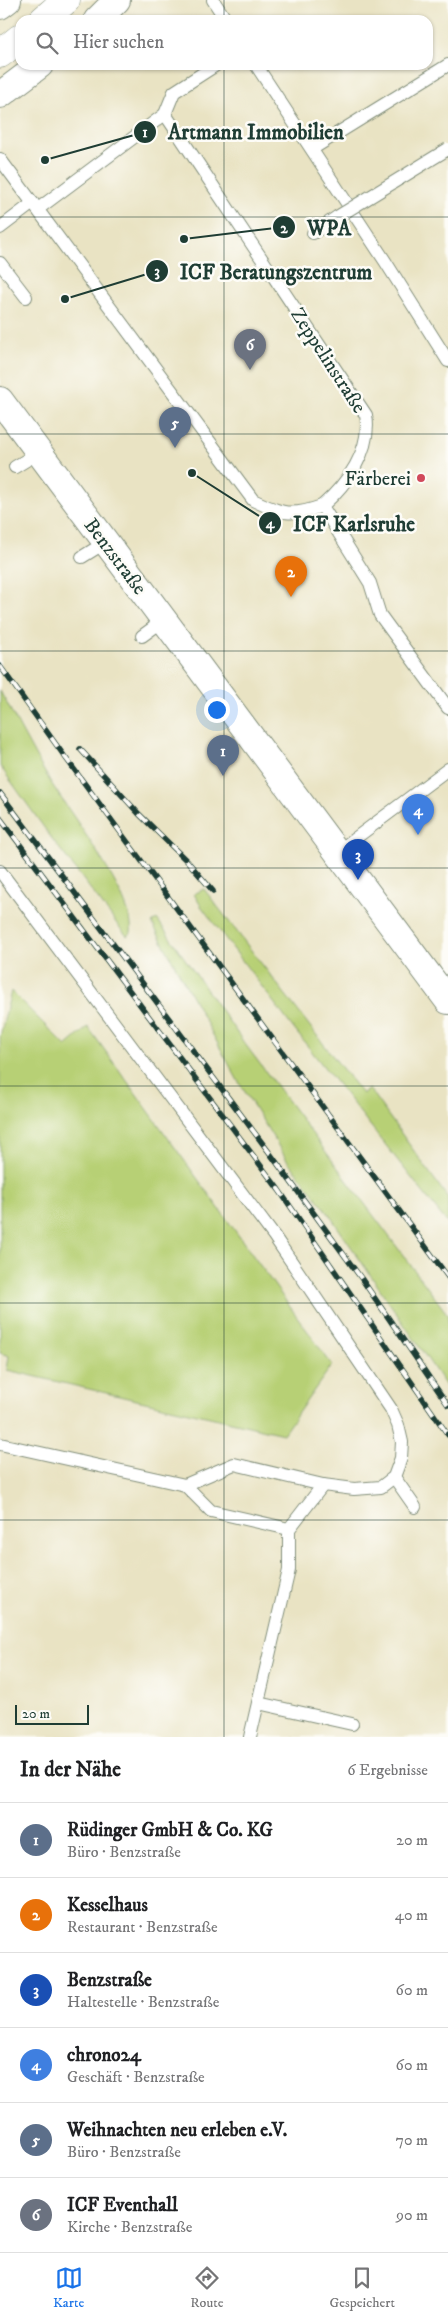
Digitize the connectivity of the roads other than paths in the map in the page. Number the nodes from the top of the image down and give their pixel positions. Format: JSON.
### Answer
{"nodes":[{"id":1,"x":8,"y":0,"type":"edge"},
{"id":2,"x":66,"y":0,"type":"edge"},
{"id":3,"x":117,"y":0,"type":"edge"},
{"id":4,"x":213,"y":0,"type":"edge"},
{"id":5,"x":0,"y":6,"type":"edge"},
{"id":6,"x":49,"y":15,"type":"edge"},
{"id":7,"x":102,"y":15,"type":"edge"},
{"id":8,"x":223,"y":15,"type":"edge"},
{"id":9,"x":15,"y":42,"type":"edge"},
{"id":10,"x":0,"y":54,"type":"edge"},
{"id":11,"x":448,"y":65,"type":"edge"},
{"id":12,"x":33,"y":70,"type":"edge"},
{"id":13,"x":208,"y":70,"type":"edge"},
{"id":14,"x":259,"y":70,"type":"edge"},
{"id":15,"x":0,"y":95,"type":"edge"},
{"id":16,"x":165,"y":114,"type":"junction"},
{"id":17,"x":312,"y":149,"type":"junction"},
{"id":18,"x":448,"y":149,"type":"edge"},
{"id":19,"x":0,"y":159,"type":"edge"},
{"id":20,"x":36,"y":206,"type":"junction"},
{"id":21,"x":0,"y":228,"type":"edge"},
{"id":22,"x":313,"y":233,"type":"dead end"},
{"id":23,"x":0,"y":263,"type":"edge"},
{"id":24,"x":26,"y":297,"type":"dead end"},
{"id":25,"x":448,"y":361,"type":"edge"},
{"id":26,"x":0,"y":400,"type":"edge"},
{"id":27,"x":38,"y":453,"type":"junction"},
{"id":28,"x":15,"y":467,"type":"dead end"},
{"id":29,"x":322,"y":506,"type":"junction"},
{"id":30,"x":106,"y":542,"type":"junction"},
{"id":31,"x":82,"y":557,"type":"dead end"},
{"id":32,"x":164,"y":620,"type":"junction"},
{"id":33,"x":142,"y":636,"type":"dead end"},
{"id":34,"x":448,"y":708,"type":"edge"},
{"id":35,"x":448,"y":769,"type":"edge"},
{"id":36,"x":337,"y":852,"type":"junction"},
{"id":37,"x":0,"y":871,"type":"edge"},
{"id":38,"x":448,"y":1001,"type":"edge"},
{"id":39,"x":0,"y":1444,"type":"edge"},
{"id":40,"x":394,"y":1477,"type":"junction"},
{"id":41,"x":185,"y":1485,"type":"junction"},
{"id":42,"x":323,"y":1485,"type":"junction"},
{"id":43,"x":415,"y":1508,"type":"dead end"},
{"id":44,"x":288,"y":1529,"type":"junction"},
{"id":45,"x":258,"y":1703,"type":"junction"},
{"id":46,"x":352,"y":1724,"type":"dead end"},
{"id":47,"x":250,"y":1737,"type":"edge"}],
"edges":[{"from":1,"to":5,"type":"street"},
{"from":2,"to":6,"type":"street"},
{"from":3,"to":7,"type":"street"},
{"from":4,"to":8,"type":"lane"},
{"from":9,"to":10,"type":"street"},
{"from":11,"to":17,"type":"lane"},
{"from":12,"to":15,"type":"street"},
{"from":13,"to":16,"type":"lane"},
{"from":14,"to":17,"type":"lane"},
{"from":16,"to":20,"type":"lane"},
{"from":16,"to":29,"type":"lane","name":"Zeppelinstraße"},
{"from":17,"to":25,"type":"lane"},
{"from":18,"to":22,"type":"lane","bridge":true},
{"from":19,"to":20,"type":"lane"},
{"from":20,"to":21,"type":"lane"},
{"from":20,"to":29,"type":"lane"},
{"from":23,"to":24,"type":"lane"},
{"from":26,"to":27,"type":"street","name":"Benzstraße"},
{"from":27,"to":28,"type":"lane"},
{"from":27,"to":30,"type":"street","name":"Benzstraße"},
{"from":29,"to":34,"type":"lane"},
{"from":30,"to":31,"type":"lane"},
{"from":30,"to":32,"type":"street","name":"Benzstraße"},
{"from":32,"to":33,"type":"lane"},
{"from":32,"to":36,"type":"street","name":"Benzstraße"},
{"from":35,"to":36,"type":"lane"},
{"from":36,"to":38,"type":"street","name":"Benzstraße"},
{"from":37,"to":40,"type":"lane"},
{"from":39,"to":41,"type":"lane"},
{"from":40,"to":42,"type":"lane"},
{"from":40,"to":43,"type":"lane"},
{"from":41,"to":42,"type":"lane"},
{"from":41,"to":44,"type":"lane"},
{"from":42,"to":44,"type":"lane"},
{"from":44,"to":45,"type":"lane"},
{"from":45,"to":46,"type":"lane"},
{"from":45,"to":47,"type":"lane"}]}
